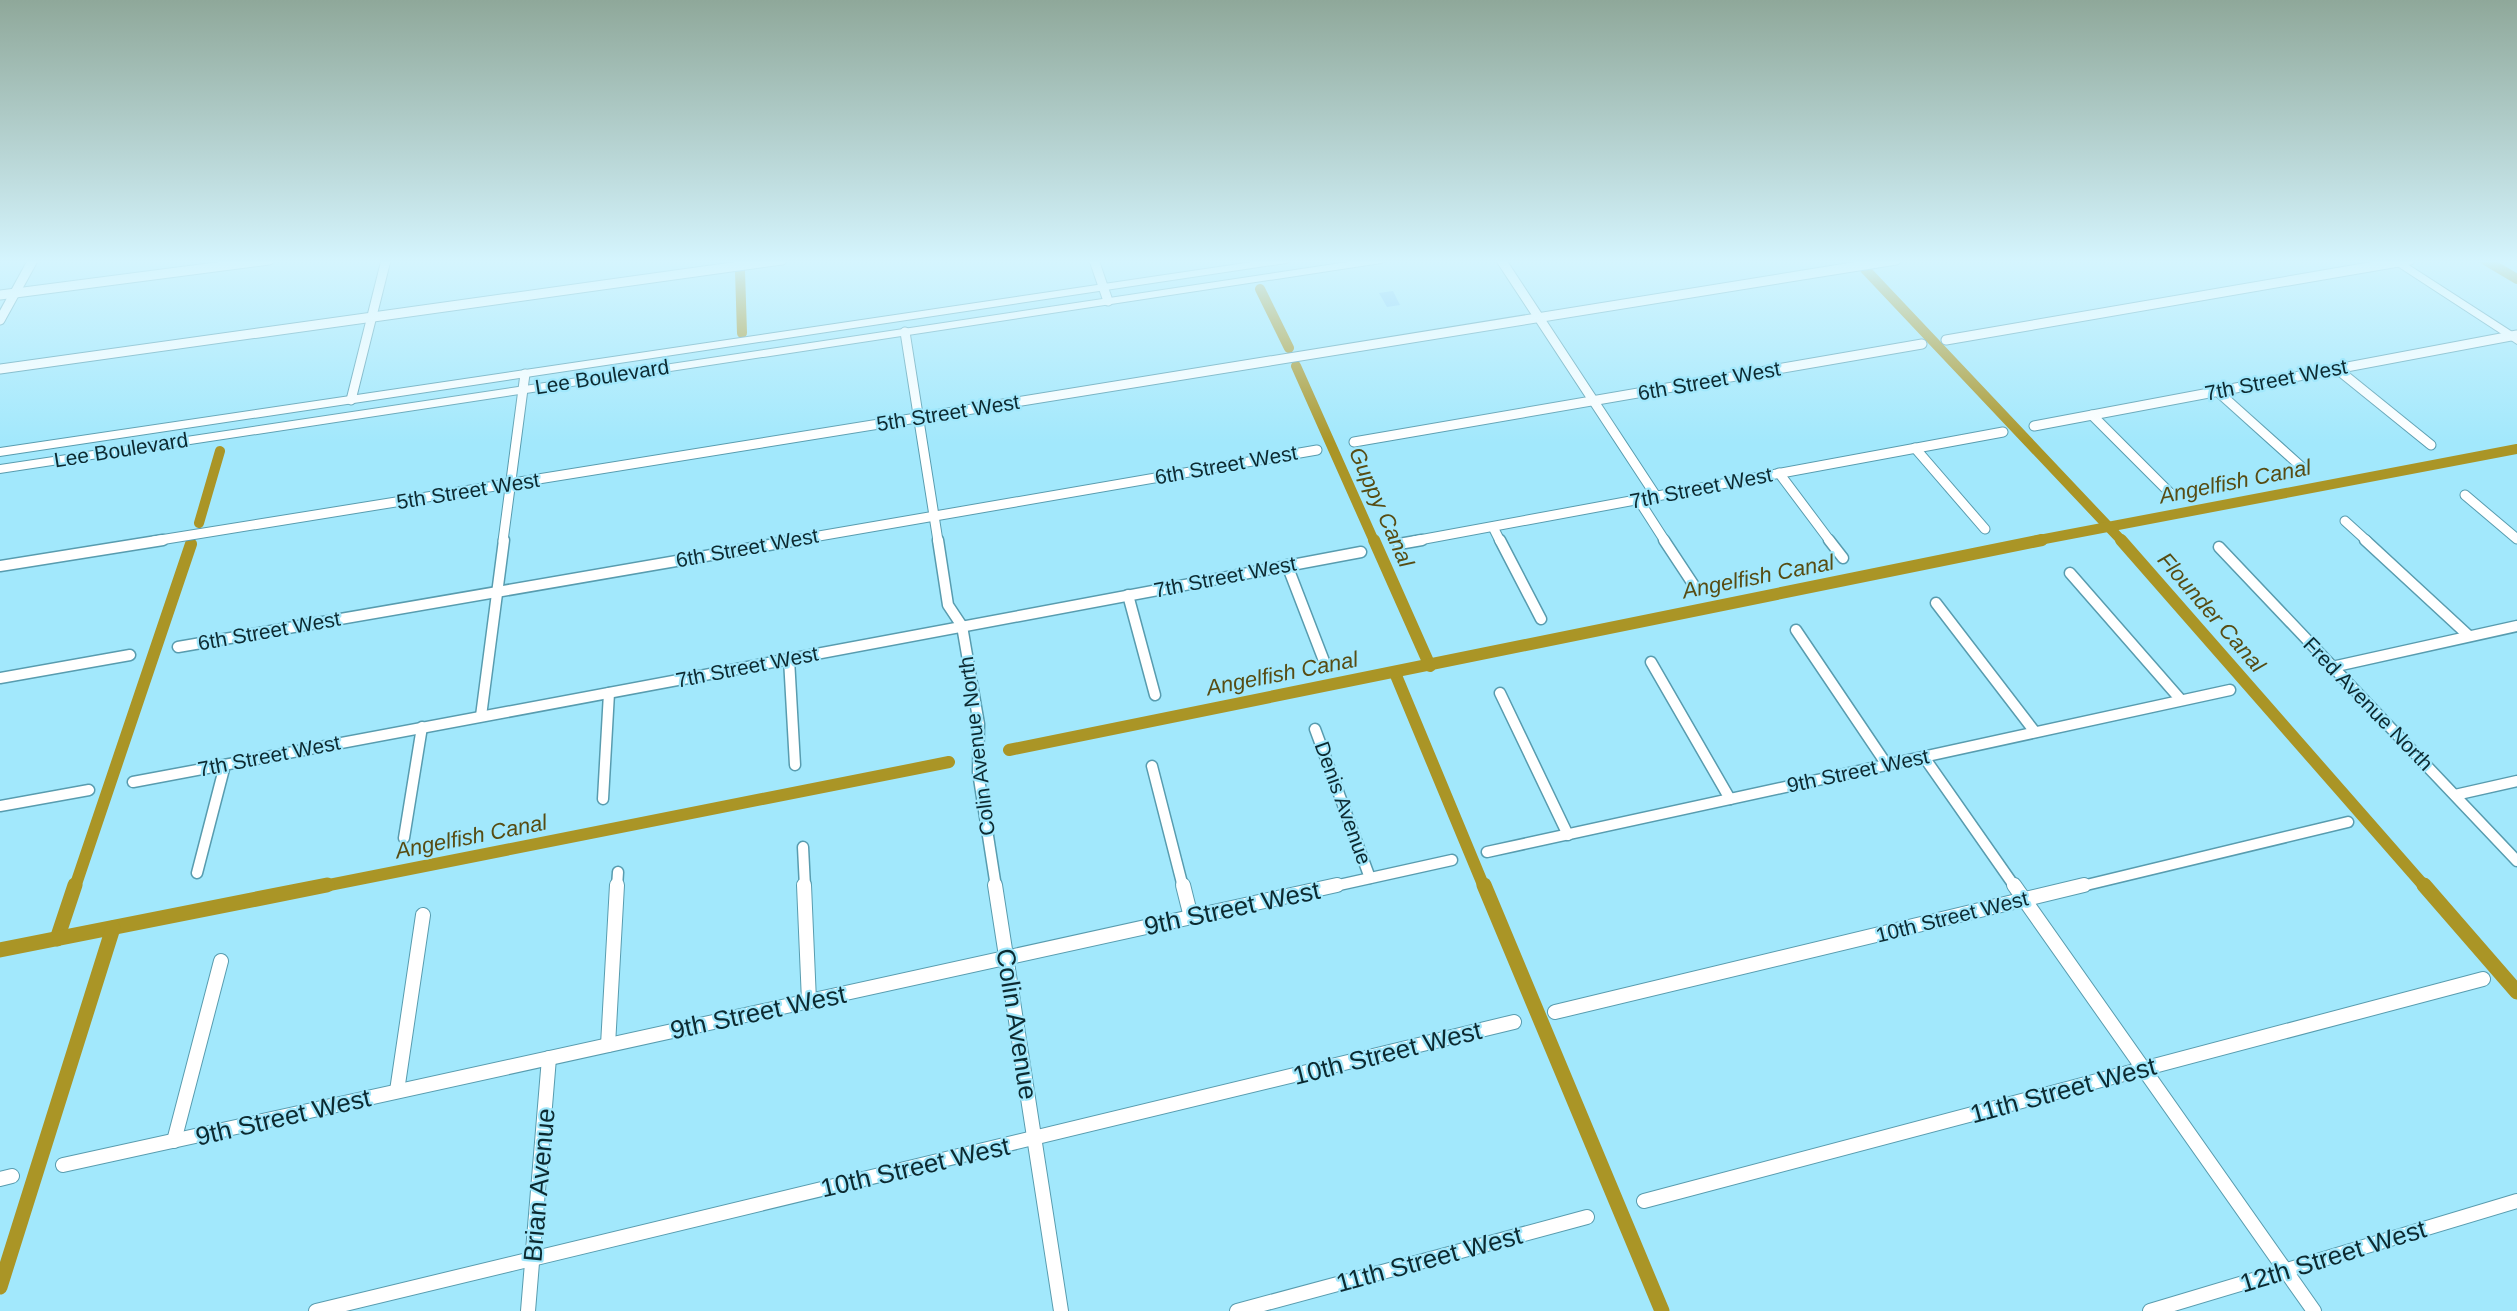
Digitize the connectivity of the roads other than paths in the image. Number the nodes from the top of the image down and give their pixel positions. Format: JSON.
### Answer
{"nodes":[{"id":1,"x":342,"y":321,"type":"edge"},
{"id":2,"x":371,"y":321,"type":"edge"},
{"id":3,"x":876,"y":321,"type":"edge"},
{"id":4,"x":934,"y":321,"type":"edge"},
{"id":5,"x":976,"y":321,"type":"edge"},
{"id":6,"x":1513,"y":321,"type":"edge"},
{"id":7,"x":1542,"y":321,"type":"edge"},
{"id":8,"x":2053,"y":321,"type":"edge"},
{"id":9,"x":2491,"y":321,"type":"edge"},
{"id":10,"x":905,"y":332,"type":"junction"},
{"id":11,"x":2515,"y":337,"type":"edge"},
{"id":12,"x":1946,"y":340,"type":"dead end"},
{"id":13,"x":1922,"y":344,"type":"dead end"},
{"id":14,"x":0,"y":369,"type":"edge"},
{"id":15,"x":2337,"y":369,"type":"junction"},
{"id":16,"x":525,"y":374,"type":"junction"},
{"id":17,"x":523,"y":389,"type":"junction"},
{"id":18,"x":2217,"y":391,"type":"junction"},
{"id":19,"x":351,"y":400,"type":"junction"},
{"id":20,"x":1594,"y":401,"type":"junction"},
{"id":21,"x":2092,"y":415,"type":"junction"},
{"id":22,"x":919,"y":418,"type":"junction"},
{"id":23,"x":2034,"y":426,"type":"dead end"},
{"id":24,"x":2003,"y":432,"type":"dead end"},
{"id":25,"x":1354,"y":442,"type":"dead end"},
{"id":26,"x":166,"y":443,"type":"junction"},
{"id":27,"x":2432,"y":445,"type":"dead end"},
{"id":28,"x":1915,"y":448,"type":"junction"},
{"id":29,"x":1317,"y":450,"type":"dead end"},
{"id":30,"x":0,"y":452,"type":"edge"},
{"id":31,"x":0,"y":469,"type":"edge"},
{"id":32,"x":2305,"y":470,"type":"dead end"},
{"id":33,"x":1779,"y":473,"type":"junction"},
{"id":34,"x":511,"y":484,"type":"junction"},
{"id":35,"x":2172,"y":495,"type":"dead end"},
{"id":36,"x":2465,"y":495,"type":"dead end"},
{"id":37,"x":1656,"y":496,"type":"junction"},
{"id":38,"x":1638,"y":500,"type":"junction"},
{"id":39,"x":934,"y":516,"type":"junction"},
{"id":40,"x":2345,"y":521,"type":"dead end"},
{"id":41,"x":1493,"y":527,"type":"junction"},
{"id":42,"x":1985,"y":529,"type":"dead end"},
{"id":43,"x":2517,"y":539,"type":"edge"},
{"id":44,"x":1399,"y":544,"type":"dead end"},
{"id":45,"x":2220,"y":547,"type":"dead end"},
{"id":46,"x":1361,"y":552,"type":"dead end"},
{"id":47,"x":1843,"y":558,"type":"dead end"},
{"id":48,"x":1287,"y":565,"type":"junction"},
{"id":49,"x":0,"y":566,"type":"edge"},
{"id":50,"x":2070,"y":573,"type":"dead end"},
{"id":51,"x":1695,"y":587,"type":"dead end"},
{"id":52,"x":497,"y":591,"type":"junction"},
{"id":53,"x":1128,"y":595,"type":"junction"},
{"id":54,"x":1936,"y":603,"type":"dead end"},
{"id":55,"x":1541,"y":619,"type":"dead end"},
{"id":56,"x":962,"y":626,"type":"junction"},
{"id":57,"x":2517,"y":626,"type":"edge"},
{"id":58,"x":1796,"y":630,"type":"dead end"},
{"id":59,"x":2469,"y":636,"type":"junction"},
{"id":60,"x":178,"y":647,"type":"dead end"},
{"id":61,"x":130,"y":655,"type":"dead end"},
{"id":62,"x":789,"y":659,"type":"junction"},
{"id":63,"x":1324,"y":661,"type":"dead end"},
{"id":64,"x":1651,"y":662,"type":"dead end"},
{"id":65,"x":2332,"y":667,"type":"junction"},
{"id":66,"x":0,"y":678,"type":"edge"},
{"id":67,"x":2230,"y":690,"type":"dead end"},
{"id":68,"x":609,"y":693,"type":"junction"},
{"id":69,"x":1500,"y":693,"type":"dead end"},
{"id":70,"x":1155,"y":695,"type":"dead end"},
{"id":71,"x":2181,"y":700,"type":"junction"},
{"id":72,"x":481,"y":716,"type":"junction"},
{"id":73,"x":422,"y":727,"type":"junction"},
{"id":74,"x":1316,"y":729,"type":"dead end"},
{"id":75,"x":2035,"y":732,"type":"junction"},
{"id":76,"x":1924,"y":757,"type":"junction"},
{"id":77,"x":225,"y":765,"type":"junction"},
{"id":78,"x":795,"y":765,"type":"dead end"},
{"id":79,"x":1887,"y":765,"type":"junction"},
{"id":80,"x":1152,"y":766,"type":"dead end"},
{"id":81,"x":2517,"y":781,"type":"edge"},
{"id":82,"x":133,"y":782,"type":"dead end"},
{"id":83,"x":89,"y":790,"type":"dead end"},
{"id":84,"x":2455,"y":795,"type":"junction"},
{"id":85,"x":603,"y":799,"type":"dead end"},
{"id":86,"x":1730,"y":799,"type":"junction"},
{"id":87,"x":0,"y":806,"type":"edge"},
{"id":88,"x":2348,"y":822,"type":"dead end"},
{"id":89,"x":1568,"y":835,"type":"junction"},
{"id":90,"x":404,"y":838,"type":"dead end"},
{"id":91,"x":803,"y":848,"type":"dead end"},
{"id":92,"x":1487,"y":852,"type":"dead end"},
{"id":93,"x":1452,"y":860,"type":"dead end"},
{"id":94,"x":2517,"y":861,"type":"edge"},
{"id":95,"x":618,"y":872,"type":"dead end"},
{"id":96,"x":197,"y":873,"type":"dead end"},
{"id":97,"x":1370,"y":878,"type":"junction"},
{"id":98,"x":994,"y":879,"type":"joint"},
{"id":99,"x":2024,"y":899,"type":"junction"},
{"id":100,"x":423,"y":915,"type":"dead end"},
{"id":101,"x":1191,"y":917,"type":"junction"},
{"id":102,"x":1007,"y":958,"type":"junction"},
{"id":103,"x":221,"y":961,"type":"dead end"},
{"id":104,"x":2483,"y":979,"type":"dead end"},
{"id":105,"x":809,"y":1001,"type":"junction"},
{"id":106,"x":1555,"y":1012,"type":"dead end"},
{"id":107,"x":1514,"y":1022,"type":"dead end"},
{"id":108,"x":608,"y":1045,"type":"junction"},
{"id":109,"x":549,"y":1058,"type":"junction"},
{"id":110,"x":2143,"y":1068,"type":"junction"},
{"id":111,"x":397,"y":1091,"type":"junction"},
{"id":112,"x":1035,"y":1138,"type":"junction"},
{"id":113,"x":174,"y":1141,"type":"junction"},
{"id":114,"x":63,"y":1165,"type":"dead end"},
{"id":115,"x":1644,"y":1201,"type":"dead end"},
{"id":116,"x":2517,"y":1201,"type":"edge"},
{"id":117,"x":1587,"y":1217,"type":"dead end"},
{"id":118,"x":533,"y":1258,"type":"junction"},
{"id":119,"x":2286,"y":1270,"type":"junction"},
{"id":120,"x":315,"y":1311,"type":"edge"},
{"id":121,"x":528,"y":1311,"type":"edge"},
{"id":122,"x":1061,"y":1311,"type":"edge"},
{"id":123,"x":1237,"y":1311,"type":"edge"},
{"id":124,"x":2150,"y":1311,"type":"edge"},
{"id":125,"x":2314,"y":1311,"type":"edge"}],
"edges":[{"from":1,"to":14,"type":"street"},
{"from":2,"to":19,"type":"street"},
{"from":3,"to":16,"type":"main road","name":"Lee Boulevard"},
{"from":4,"to":10,"type":"main road"},
{"from":5,"to":10,"type":"main road","name":"Lee Boulevard"},
{"from":6,"to":22,"type":"street","name":"5th Street West"},
{"from":7,"to":20,"type":"street"},
{"from":8,"to":12,"type":"street"},
{"from":9,"to":11,"type":"main road"},
{"from":10,"to":17,"type":"main road","name":"Lee Boulevard"},
{"from":10,"to":22,"type":"street","name":"Colin Avenue North"},
{"from":11,"to":15,"type":"street","name":"7th Street West"},
{"from":13,"to":20,"type":"street","name":"6th Street West"},
{"from":15,"to":18,"type":"street","name":"7th Street West"},
{"from":15,"to":27,"type":"street"},
{"from":16,"to":17,"type":"street"},
{"from":16,"to":19,"type":"main road","name":"Lee Boulevard"},
{"from":17,"to":26,"type":"main road","name":"Lee Boulevard"},
{"from":17,"to":34,"type":"street"},
{"from":18,"to":21,"type":"street","name":"7th Street West"},
{"from":18,"to":32,"type":"street"},
{"from":19,"to":26,"type":"main road"},
{"from":19,"to":30,"type":"main road","name":"Lee Boulevard"},
{"from":20,"to":25,"type":"street","name":"6th Street West"},
{"from":20,"to":37,"type":"street"},
{"from":21,"to":23,"type":"street","name":"7th Street West"},
{"from":21,"to":35,"type":"street"},
{"from":22,"to":34,"type":"street","name":"5th Street West"},
{"from":22,"to":39,"type":"street","name":"Colin Avenue North"},
{"from":24,"to":28,"type":"street","name":"7th Street West"},
{"from":26,"to":31,"type":"main road","name":"Lee Boulevard"},
{"from":28,"to":33,"type":"street","name":"7th Street West"},
{"from":28,"to":42,"type":"street"},
{"from":29,"to":39,"type":"street","name":"6th Street West"},
{"from":33,"to":37,"type":"street","name":"7th Street West"},
{"from":33,"to":47,"type":"street"},
{"from":34,"to":49,"type":"street","name":"5th Street West"},
{"from":34,"to":52,"type":"street"},
{"from":36,"to":43,"type":"street"},
{"from":37,"to":38,"type":"street","name":"7th Street West"},
{"from":38,"to":41,"type":"street","name":"7th Street West"},
{"from":38,"to":51,"type":"street"},
{"from":39,"to":52,"type":"street","name":"6th Street West"},
{"from":39,"to":56,"type":"street","name":"Colin Avenue North"},
{"from":40,"to":59,"type":"street"},
{"from":41,"to":44,"type":"street","name":"7th Street West"},
{"from":41,"to":55,"type":"street"},
{"from":45,"to":65,"type":"street","name":"Fred Avenue North"},
{"from":46,"to":48,"type":"street","name":"7th Street West"},
{"from":48,"to":53,"type":"street","name":"7th Street West"},
{"from":48,"to":63,"type":"street"},
{"from":50,"to":71,"type":"street"},
{"from":52,"to":60,"type":"street","name":"6th Street West"},
{"from":52,"to":72,"type":"street"},
{"from":53,"to":56,"type":"street","name":"7th Street West"},
{"from":53,"to":70,"type":"street"},
{"from":54,"to":75,"type":"street"},
{"from":56,"to":62,"type":"street","name":"7th Street West"},
{"from":56,"to":98,"type":"street","name":"Colin Avenue North"},
{"from":57,"to":59,"type":"street"},
{"from":58,"to":79,"type":"street"},
{"from":59,"to":65,"type":"street"},
{"from":61,"to":66,"type":"street"},
{"from":62,"to":68,"type":"street","name":"7th Street West"},
{"from":62,"to":78,"type":"street"},
{"from":64,"to":86,"type":"street"},
{"from":65,"to":84,"type":"street","name":"Fred Avenue North"},
{"from":67,"to":71,"type":"street","name":"9th Street West"},
{"from":68,"to":72,"type":"street","name":"7th Street West"},
{"from":68,"to":85,"type":"street"},
{"from":69,"to":89,"type":"street"},
{"from":71,"to":75,"type":"street","name":"9th Street West"},
{"from":72,"to":73,"type":"street","name":"7th Street West"},
{"from":73,"to":77,"type":"street","name":"7th Street West"},
{"from":73,"to":90,"type":"street"},
{"from":74,"to":97,"type":"street","name":"Denis Avenue"},
{"from":75,"to":76,"type":"street","name":"9th Street West"},
{"from":76,"to":79,"type":"street","name":"9th Street West"},
{"from":76,"to":99,"type":"street"},
{"from":77,"to":82,"type":"street","name":"7th Street West"},
{"from":77,"to":96,"type":"street"},
{"from":79,"to":86,"type":"street","name":"9th Street West"},
{"from":80,"to":101,"type":"street"},
{"from":81,"to":84,"type":"street"},
{"from":83,"to":87,"type":"street"},
{"from":84,"to":94,"type":"street","name":"Fred Avenue North"},
{"from":86,"to":89,"type":"street","name":"9th Street West"},
{"from":88,"to":99,"type":"street","name":"10th Street West"},
{"from":89,"to":92,"type":"street","name":"9th Street West"},
{"from":91,"to":105,"type":"street"},
{"from":93,"to":97,"type":"street","name":"9th Street West"},
{"from":95,"to":108,"type":"street"},
{"from":97,"to":101,"type":"street","name":"9th Street West"},
{"from":98,"to":102,"type":"street","name":"Colin Avenue"},
{"from":99,"to":106,"type":"street","name":"10th Street West"},
{"from":99,"to":110,"type":"street"},
{"from":100,"to":111,"type":"street"},
{"from":101,"to":102,"type":"street","name":"9th Street West"},
{"from":102,"to":105,"type":"street","name":"9th Street West"},
{"from":102,"to":112,"type":"street","name":"Colin Avenue"},
{"from":103,"to":113,"type":"street"},
{"from":104,"to":110,"type":"street","name":"11th Street West"},
{"from":105,"to":108,"type":"street","name":"9th Street West"},
{"from":107,"to":112,"type":"street","name":"10th Street West"},
{"from":108,"to":109,"type":"street","name":"9th Street West"},
{"from":109,"to":111,"type":"street","name":"9th Street West"},
{"from":109,"to":118,"type":"street","name":"Brian Avenue"},
{"from":110,"to":115,"type":"street","name":"11th Street West"},
{"from":110,"to":119,"type":"street"},
{"from":111,"to":113,"type":"street","name":"9th Street West"},
{"from":112,"to":118,"type":"street","name":"10th Street West"},
{"from":112,"to":122,"type":"street","name":"Colin Avenue"},
{"from":113,"to":114,"type":"street","name":"9th Street West"},
{"from":116,"to":119,"type":"street","name":"12th Street West"},
{"from":117,"to":123,"type":"street","name":"11th Street West"},
{"from":118,"to":120,"type":"street","name":"10th Street West"},
{"from":118,"to":121,"type":"street","name":"Brian Avenue"},
{"from":119,"to":124,"type":"street","name":"12th Street West"},
{"from":119,"to":125,"type":"street"}]}
